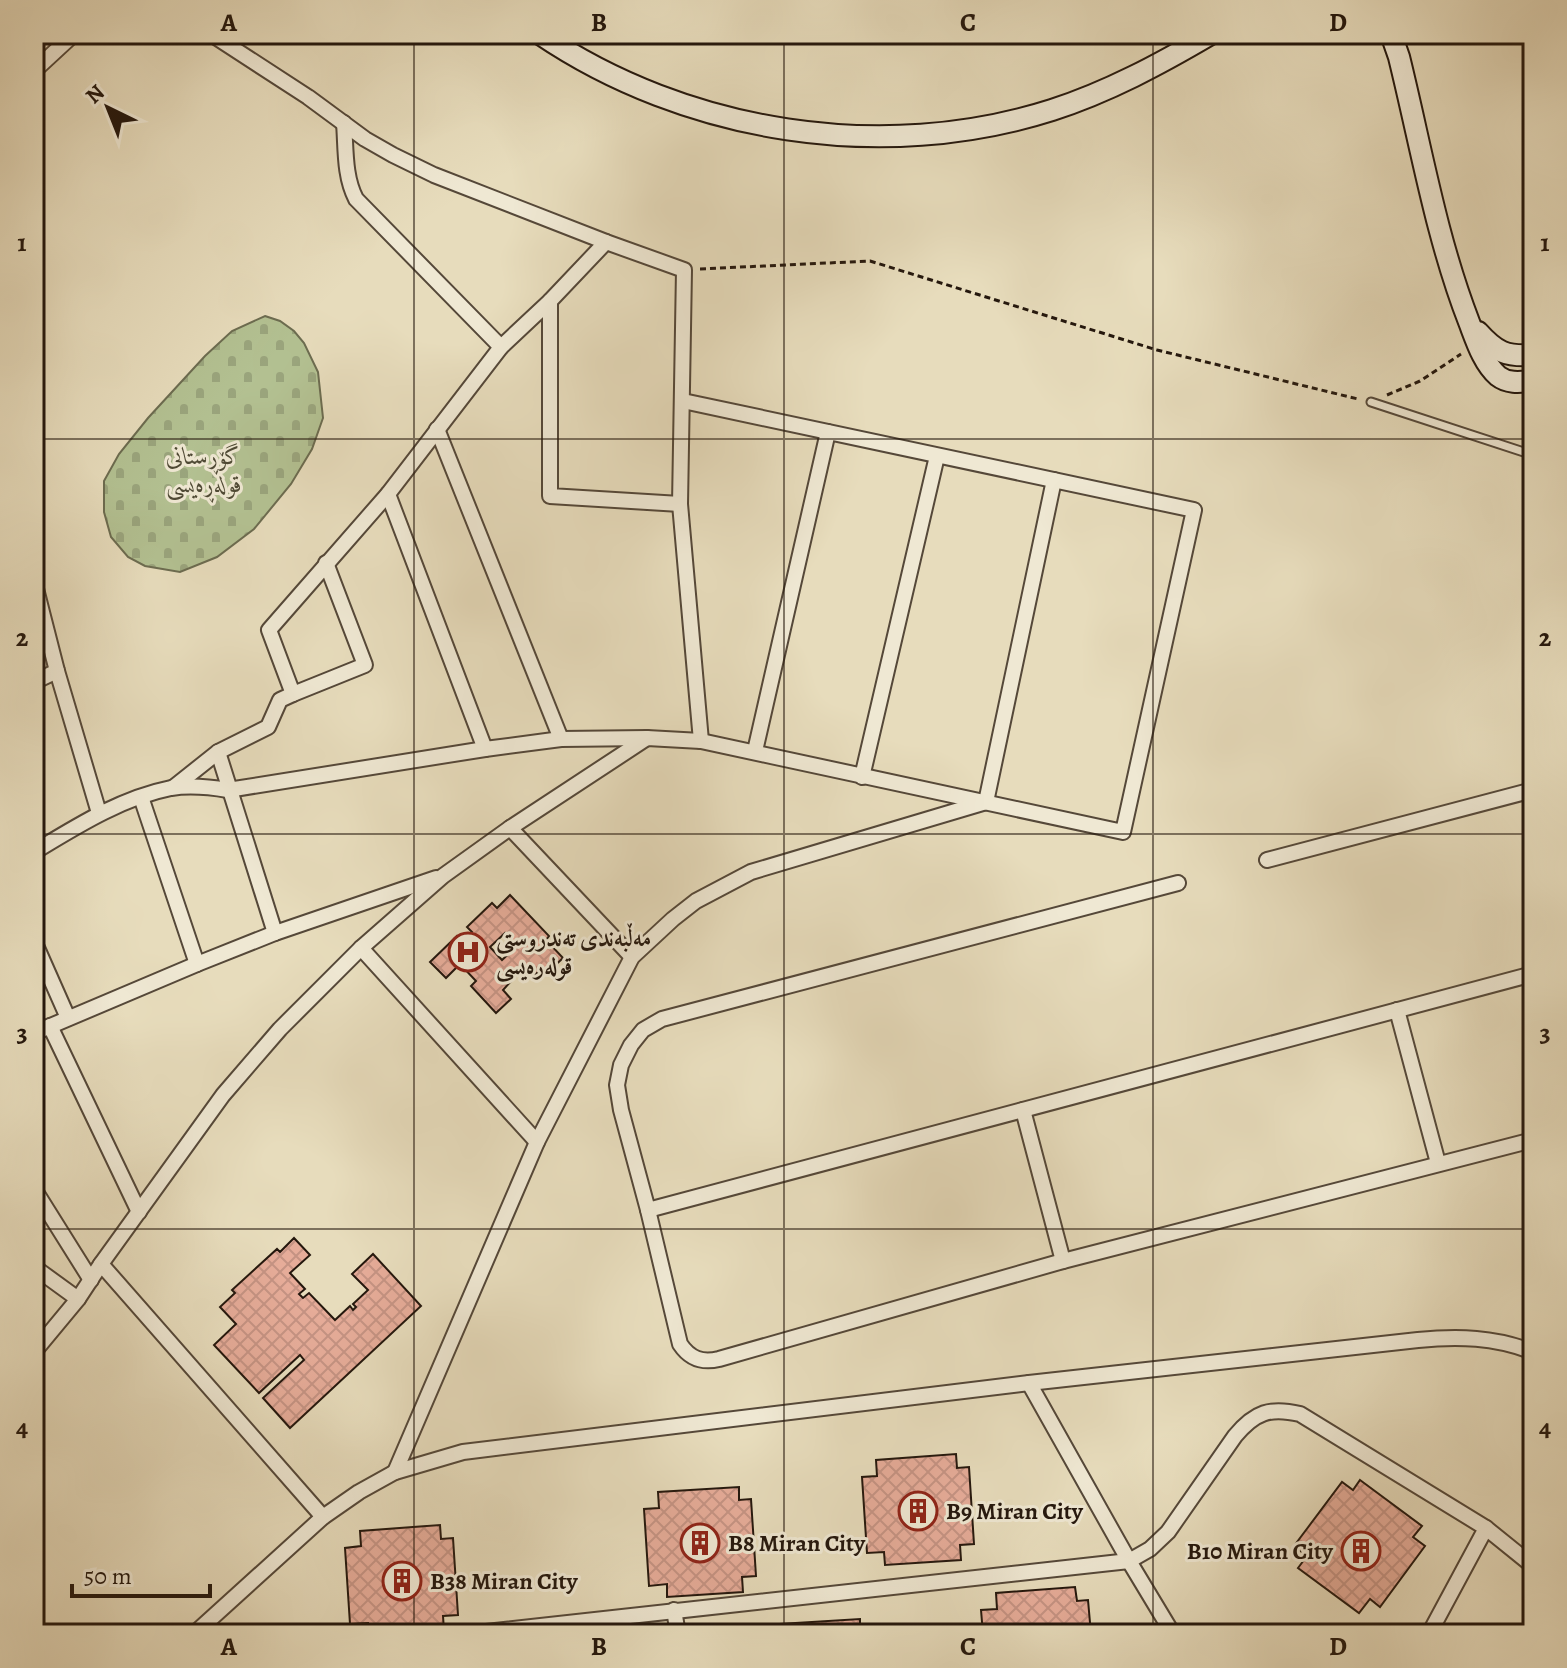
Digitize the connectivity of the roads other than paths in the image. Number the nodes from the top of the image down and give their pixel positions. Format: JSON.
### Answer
{"nodes":[{"id":1,"x":74,"y":34,"type":"edge"},
{"id":2,"x":211,"y":34,"type":"edge"},
{"id":3,"x":540,"y":34,"type":"edge"},
{"id":4,"x":1211,"y":34,"type":"edge"},
{"id":5,"x":1391,"y":34,"type":"edge"},
{"id":6,"x":34,"y":71,"type":"edge"},
{"id":7,"x":344,"y":123,"type":"junction"},
{"id":8,"x":606,"y":242,"type":"junction"},
{"id":9,"x":550,"y":301,"type":"junction"},
{"id":10,"x":1470,"y":323,"type":"junction"},
{"id":11,"x":501,"y":347,"type":"junction"},
{"id":12,"x":1533,"y":355,"type":"edge"},
{"id":13,"x":1533,"y":381,"type":"edge"},
{"id":14,"x":683,"y":401,"type":"junction"},
{"id":15,"x":1371,"y":402,"type":"road end"},
{"id":16,"x":437,"y":429,"type":"junction"},
{"id":17,"x":828,"y":432,"type":"junction"},
{"id":18,"x":1533,"y":455,"type":"edge"},
{"id":19,"x":937,"y":456,"type":"junction"},
{"id":20,"x":1054,"y":480,"type":"junction"},
{"id":21,"x":388,"y":494,"type":"junction"},
{"id":22,"x":680,"y":504,"type":"junction"},
{"id":23,"x":326,"y":563,"type":"junction"},
{"id":24,"x":34,"y":581,"type":"edge"},
{"id":25,"x":57,"y":671,"type":"junction"},
{"id":26,"x":34,"y":682,"type":"edge"},
{"id":27,"x":293,"y":694,"type":"junction"},
{"id":28,"x":647,"y":738,"type":"junction"},
{"id":29,"x":561,"y":739,"type":"junction"},
{"id":30,"x":701,"y":741,"type":"junction"},
{"id":31,"x":485,"y":749,"type":"junction"},
{"id":32,"x":755,"y":751,"type":"junction"},
{"id":33,"x":218,"y":752,"type":"junction"},
{"id":34,"x":862,"y":777,"type":"junction"},
{"id":35,"x":173,"y":788,"type":"junction"},
{"id":36,"x":228,"y":790,"type":"junction"},
{"id":37,"x":1533,"y":790,"type":"edge"},
{"id":38,"x":141,"y":797,"type":"junction"},
{"id":39,"x":986,"y":802,"type":"junction"},
{"id":40,"x":99,"y":813,"type":"junction"},
{"id":41,"x":510,"y":828,"type":"junction"},
{"id":42,"x":34,"y":852,"type":"edge"},
{"id":43,"x":1267,"y":860,"type":"dead end"},
{"id":44,"x":443,"y":876,"type":"junction"},
{"id":45,"x":1178,"y":883,"type":"dead end"},
{"id":46,"x":275,"y":933,"type":"junction"},
{"id":47,"x":34,"y":941,"type":"edge"},
{"id":48,"x":361,"y":948,"type":"junction"},
{"id":49,"x":632,"y":957,"type":"junction"},
{"id":50,"x":197,"y":964,"type":"junction"},
{"id":51,"x":1533,"y":974,"type":"edge"},
{"id":52,"x":1397,"y":1010,"type":"junction"},
{"id":53,"x":68,"y":1018,"type":"junction"},
{"id":54,"x":50,"y":1026,"type":"junction"},
{"id":55,"x":34,"y":1033,"type":"edge"},
{"id":56,"x":1023,"y":1110,"type":"junction"},
{"id":57,"x":1533,"y":1140,"type":"edge"},
{"id":58,"x":537,"y":1142,"type":"junction"},
{"id":59,"x":1438,"y":1163,"type":"junction"},
{"id":60,"x":34,"y":1189,"type":"edge"},
{"id":61,"x":648,"y":1210,"type":"junction"},
{"id":62,"x":139,"y":1212,"type":"junction"},
{"id":63,"x":1063,"y":1261,"type":"junction"},
{"id":64,"x":101,"y":1264,"type":"junction"},
{"id":65,"x":34,"y":1267,"type":"edge"},
{"id":66,"x":91,"y":1280,"type":"junction"},
{"id":67,"x":78,"y":1299,"type":"junction"},
{"id":68,"x":34,"y":1352,"type":"edge"},
{"id":69,"x":1533,"y":1352,"type":"edge"},
{"id":70,"x":1029,"y":1383,"type":"junction"},
{"id":71,"x":395,"y":1472,"type":"junction"},
{"id":72,"x":323,"y":1517,"type":"junction"},
{"id":73,"x":1486,"y":1528,"type":"junction"},
{"id":74,"x":1129,"y":1561,"type":"junction"},
{"id":75,"x":1533,"y":1566,"type":"edge"},
{"id":76,"x":674,"y":1610,"type":"junction"},
{"id":77,"x":194,"y":1634,"type":"edge"},
{"id":78,"x":468,"y":1634,"type":"edge"},
{"id":79,"x":678,"y":1634,"type":"edge"},
{"id":80,"x":1173,"y":1634,"type":"edge"},
{"id":81,"x":1429,"y":1634,"type":"edge"}],
"edges":[{"from":1,"to":6,"type":"street"},
{"from":2,"to":7,"type":"street"},
{"from":3,"to":4,"type":"street"},
{"from":5,"to":10,"type":"street"},
{"from":7,"to":8,"type":"street"},
{"from":7,"to":11,"type":"street"},
{"from":8,"to":9,"type":"street"},
{"from":8,"to":14,"type":"street"},
{"from":9,"to":11,"type":"street"},
{"from":9,"to":22,"type":"street"},
{"from":10,"to":12,"type":"street"},
{"from":10,"to":13,"type":"street"},
{"from":11,"to":16,"type":"street"},
{"from":14,"to":17,"type":"street"},
{"from":14,"to":22,"type":"street"},
{"from":15,"to":18,"type":"lane"},
{"from":16,"to":21,"type":"street"},
{"from":16,"to":29,"type":"street"},
{"from":17,"to":19,"type":"street"},
{"from":17,"to":32,"type":"street"},
{"from":19,"to":20,"type":"street"},
{"from":19,"to":34,"type":"street"},
{"from":20,"to":39,"type":"street"},
{"from":20,"to":39,"type":"street"},
{"from":21,"to":23,"type":"street"},
{"from":21,"to":31,"type":"street"},
{"from":22,"to":30,"type":"street"},
{"from":23,"to":27,"type":"street"},
{"from":23,"to":27,"type":"street"},
{"from":24,"to":25,"type":"street"},
{"from":25,"to":26,"type":"street"},
{"from":25,"to":40,"type":"street"},
{"from":27,"to":33,"type":"street"},
{"from":28,"to":29,"type":"street"},
{"from":28,"to":30,"type":"street"},
{"from":28,"to":41,"type":"street"},
{"from":29,"to":31,"type":"street"},
{"from":30,"to":32,"type":"street"},
{"from":31,"to":36,"type":"street"},
{"from":32,"to":34,"type":"street"},
{"from":33,"to":35,"type":"street"},
{"from":33,"to":36,"type":"street"},
{"from":34,"to":39,"type":"street"},
{"from":35,"to":36,"type":"street"},
{"from":35,"to":38,"type":"street"},
{"from":36,"to":46,"type":"street"},
{"from":37,"to":43,"type":"street"},
{"from":38,"to":40,"type":"street"},
{"from":38,"to":50,"type":"street"},
{"from":39,"to":49,"type":"street"},
{"from":40,"to":42,"type":"street"},
{"from":41,"to":44,"type":"street"},
{"from":41,"to":49,"type":"street"},
{"from":44,"to":46,"type":"street"},
{"from":44,"to":48,"type":"street"},
{"from":45,"to":61,"type":"street"},
{"from":46,"to":50,"type":"street"},
{"from":47,"to":53,"type":"street"},
{"from":48,"to":58,"type":"street"},
{"from":48,"to":62,"type":"street"},
{"from":49,"to":58,"type":"street"},
{"from":50,"to":53,"type":"street"},
{"from":51,"to":52,"type":"street"},
{"from":52,"to":56,"type":"street"},
{"from":52,"to":59,"type":"street"},
{"from":53,"to":54,"type":"street"},
{"from":54,"to":55,"type":"street"},
{"from":54,"to":62,"type":"street"},
{"from":56,"to":61,"type":"street"},
{"from":56,"to":63,"type":"street"},
{"from":57,"to":59,"type":"street"},
{"from":58,"to":71,"type":"street"},
{"from":59,"to":63,"type":"street"},
{"from":60,"to":66,"type":"street"},
{"from":61,"to":63,"type":"street"},
{"from":62,"to":64,"type":"street"},
{"from":64,"to":66,"type":"street"},
{"from":64,"to":72,"type":"street"},
{"from":65,"to":67,"type":"street"},
{"from":66,"to":67,"type":"street"},
{"from":67,"to":68,"type":"street"},
{"from":69,"to":70,"type":"street"},
{"from":70,"to":71,"type":"street"},
{"from":70,"to":74,"type":"street"},
{"from":71,"to":72,"type":"street"},
{"from":72,"to":77,"type":"street"},
{"from":73,"to":74,"type":"street"},
{"from":73,"to":75,"type":"street"},
{"from":73,"to":81,"type":"street"},
{"from":74,"to":76,"type":"street"},
{"from":74,"to":80,"type":"street"},
{"from":76,"to":78,"type":"street"},
{"from":76,"to":79,"type":"street"}]}
